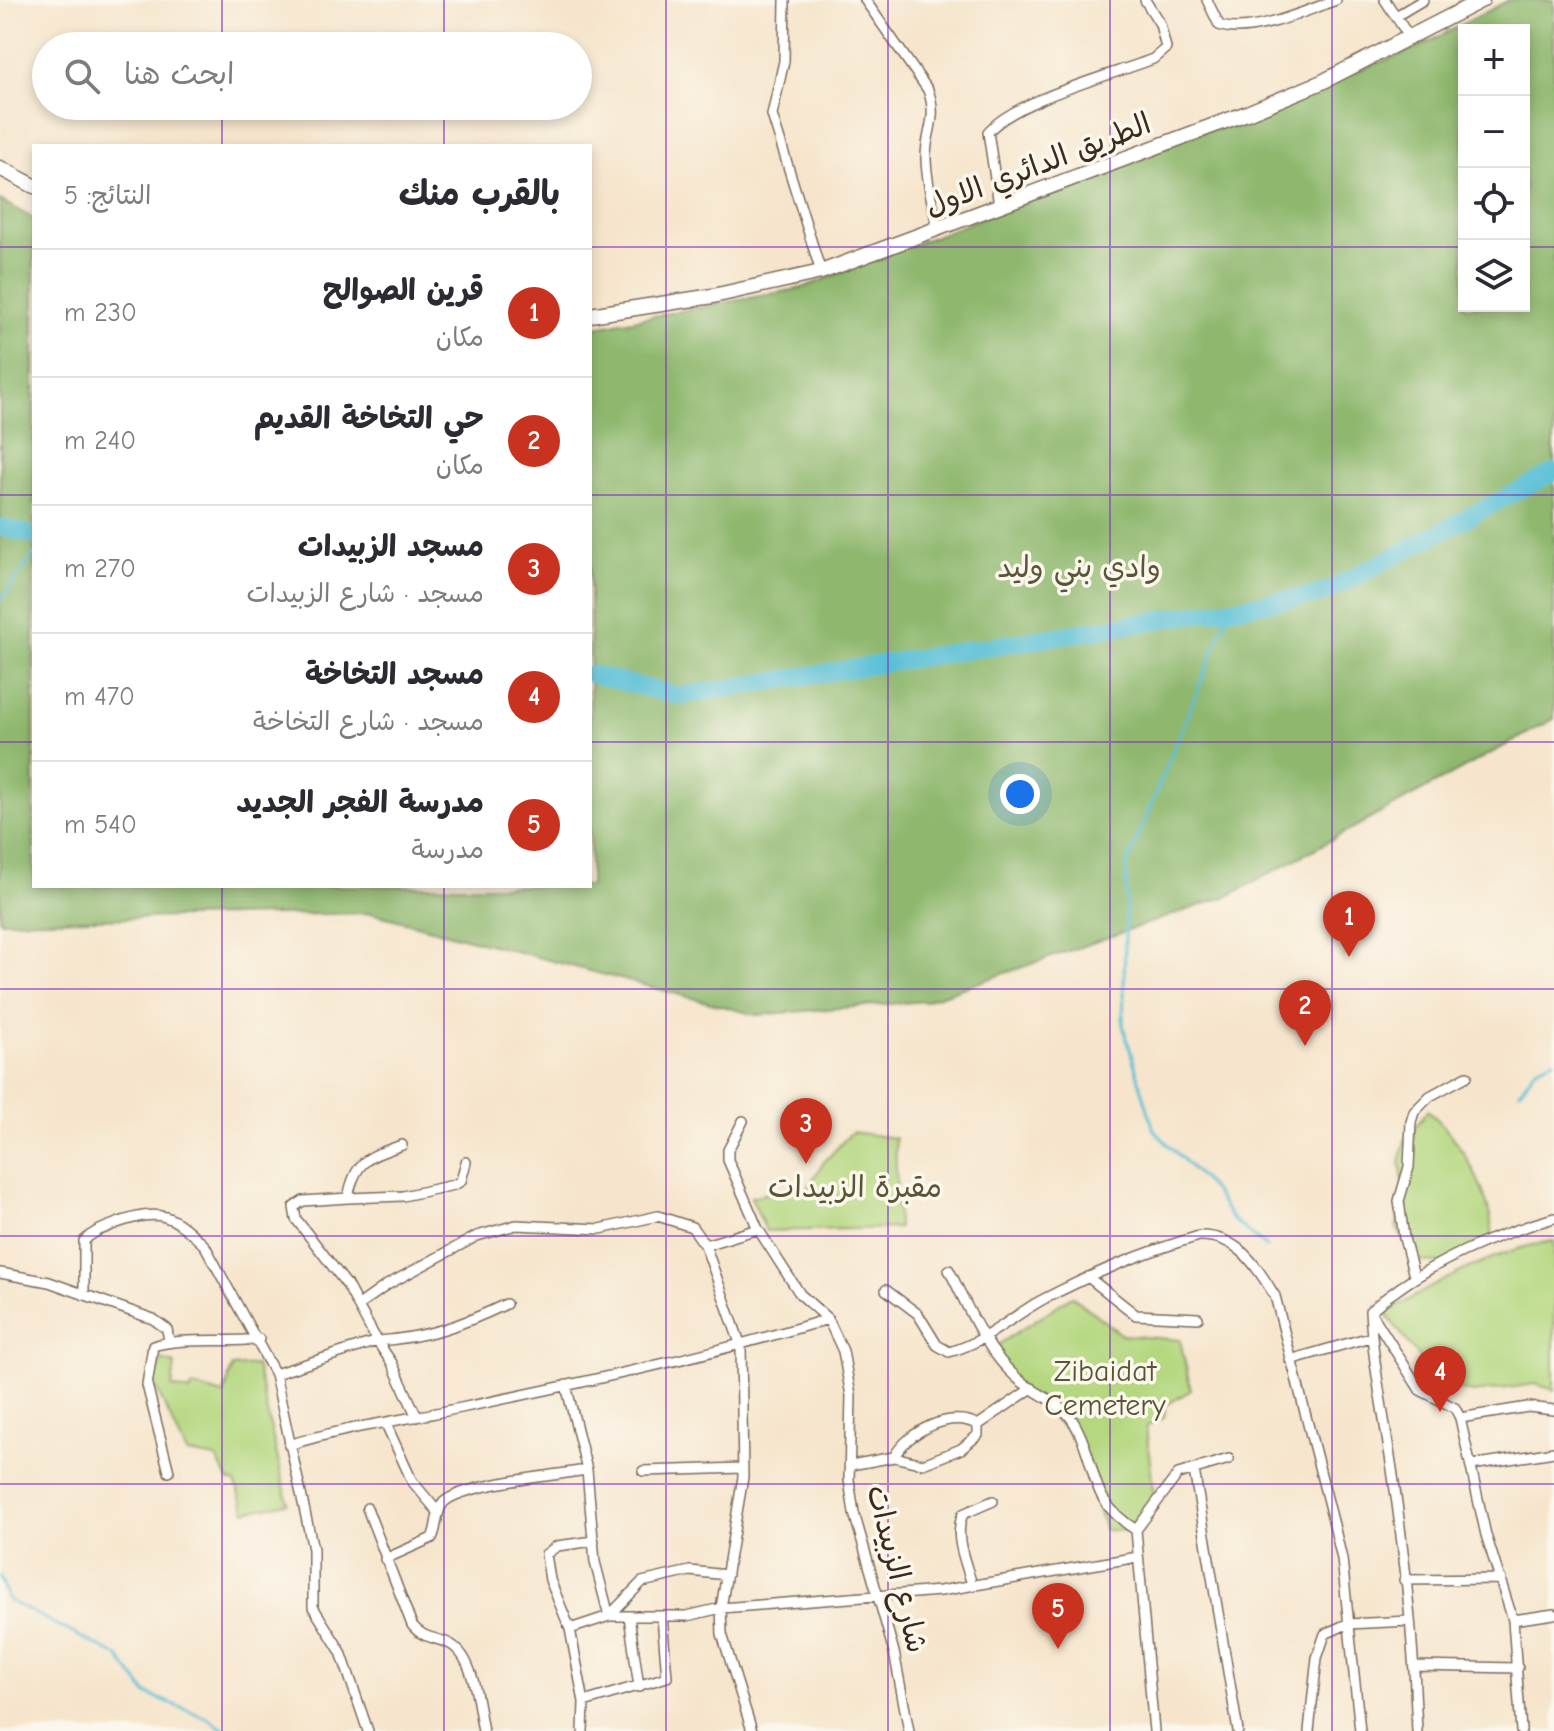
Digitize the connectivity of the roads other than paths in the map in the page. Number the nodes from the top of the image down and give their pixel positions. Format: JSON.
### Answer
{"nodes":[{"id":1,"x":785,"y":0,"type":"edge"},
{"id":2,"x":865,"y":0,"type":"edge"},
{"id":3,"x":1145,"y":0,"type":"edge"},
{"id":4,"x":1207,"y":0,"type":"edge"},
{"id":5,"x":1336,"y":0,"type":"edge"},
{"id":6,"x":1385,"y":0,"type":"edge"},
{"id":7,"x":1423,"y":0,"type":"edge"},
{"id":8,"x":1482,"y":0,"type":"edge"},
{"id":9,"x":1396,"y":16,"type":"junction"},
{"id":10,"x":1410,"y":38,"type":"junction"},
{"id":11,"x":0,"y":168,"type":"edge"},
{"id":12,"x":32,"y":185,"type":"edge"},
{"id":13,"x":999,"y":205,"type":"junction"},
{"id":14,"x":938,"y":230,"type":"junction"},
{"id":15,"x":821,"y":272,"type":"junction"},
{"id":16,"x":592,"y":315,"type":"edge"},
{"id":17,"x":1467,"y":1076,"type":"dead end"},
{"id":18,"x":743,"y":1121,"type":"dead end"},
{"id":19,"x":402,"y":1145,"type":"dead end"},
{"id":20,"x":466,"y":1162,"type":"dead end"},
{"id":21,"x":348,"y":1198,"type":"junction"},
{"id":22,"x":1554,"y":1218,"type":"edge"},
{"id":23,"x":758,"y":1229,"type":"junction"},
{"id":24,"x":705,"y":1245,"type":"junction"},
{"id":25,"x":949,"y":1270,"type":"dead end"},
{"id":26,"x":0,"y":1273,"type":"edge"},
{"id":27,"x":1414,"y":1276,"type":"junction"},
{"id":28,"x":1088,"y":1277,"type":"junction"},
{"id":29,"x":886,"y":1290,"type":"dead end"},
{"id":30,"x":84,"y":1295,"type":"junction"},
{"id":31,"x":506,"y":1304,"type":"dead end"},
{"id":32,"x":359,"y":1305,"type":"junction"},
{"id":33,"x":1370,"y":1311,"type":"junction"},
{"id":34,"x":1198,"y":1318,"type":"dead end"},
{"id":35,"x":828,"y":1319,"type":"junction"},
{"id":36,"x":985,"y":1337,"type":"junction"},
{"id":37,"x":1370,"y":1337,"type":"junction"},
{"id":38,"x":259,"y":1339,"type":"junction"},
{"id":39,"x":169,"y":1341,"type":"junction"},
{"id":40,"x":377,"y":1341,"type":"junction"},
{"id":41,"x":741,"y":1346,"type":"junction"},
{"id":42,"x":1290,"y":1360,"type":"junction"},
{"id":43,"x":275,"y":1374,"type":"junction"},
{"id":44,"x":566,"y":1385,"type":"junction"},
{"id":45,"x":1032,"y":1388,"type":"junction"},
{"id":46,"x":1554,"y":1410,"type":"edge"},
{"id":47,"x":417,"y":1417,"type":"junction"},
{"id":48,"x":1460,"y":1418,"type":"junction"},
{"id":49,"x":386,"y":1424,"type":"junction"},
{"id":50,"x":978,"y":1425,"type":"junction"},
{"id":51,"x":289,"y":1445,"type":"junction"},
{"id":52,"x":1554,"y":1452,"type":"edge"},
{"id":53,"x":894,"y":1457,"type":"junction"},
{"id":54,"x":1229,"y":1459,"type":"dead end"},
{"id":55,"x":851,"y":1465,"type":"junction"},
{"id":56,"x":1472,"y":1465,"type":"junction"},
{"id":57,"x":743,"y":1468,"type":"junction"},
{"id":58,"x":587,"y":1470,"type":"junction"},
{"id":59,"x":1194,"y":1470,"type":"junction"},
{"id":60,"x":643,"y":1471,"type":"dead end"},
{"id":61,"x":169,"y":1472,"type":"dead end"},
{"id":62,"x":993,"y":1501,"type":"dead end"},
{"id":63,"x":367,"y":1508,"type":"dead end"},
{"id":64,"x":438,"y":1512,"type":"junction"},
{"id":65,"x":1136,"y":1530,"type":"junction"},
{"id":66,"x":594,"y":1541,"type":"junction"},
{"id":67,"x":1138,"y":1557,"type":"junction"},
{"id":68,"x":385,"y":1559,"type":"junction"},
{"id":69,"x":727,"y":1575,"type":"junction"},
{"id":70,"x":1501,"y":1579,"type":"junction"},
{"id":71,"x":1404,"y":1580,"type":"junction"},
{"id":72,"x":972,"y":1585,"type":"junction"},
{"id":73,"x":876,"y":1597,"type":"junction"},
{"id":74,"x":721,"y":1608,"type":"junction"},
{"id":75,"x":1554,"y":1614,"type":"edge"},
{"id":76,"x":609,"y":1616,"type":"junction"},
{"id":77,"x":629,"y":1616,"type":"junction"},
{"id":78,"x":662,"y":1617,"type":"junction"},
{"id":79,"x":1513,"y":1620,"type":"junction"},
{"id":80,"x":1410,"y":1621,"type":"junction"},
{"id":81,"x":1347,"y":1624,"type":"junction"},
{"id":82,"x":570,"y":1629,"type":"junction"},
{"id":83,"x":1414,"y":1666,"type":"junction"},
{"id":84,"x":1518,"y":1668,"type":"junction"},
{"id":85,"x":639,"y":1687,"type":"junction"},
{"id":86,"x":584,"y":1702,"type":"junction"},
{"id":87,"x":368,"y":1731,"type":"edge"},
{"id":88,"x":483,"y":1731,"type":"edge"},
{"id":89,"x":583,"y":1731,"type":"edge"},
{"id":90,"x":752,"y":1731,"type":"edge"},
{"id":91,"x":909,"y":1731,"type":"edge"},
{"id":92,"x":1154,"y":1731,"type":"edge"},
{"id":93,"x":1238,"y":1731,"type":"edge"},
{"id":94,"x":1309,"y":1731,"type":"edge"},
{"id":95,"x":1360,"y":1731,"type":"edge"},
{"id":96,"x":1417,"y":1731,"type":"edge"},
{"id":97,"x":1521,"y":1731,"type":"edge"}],
"edges":[{"from":1,"to":15,"type":"street"},
{"from":2,"to":14,"type":"street"},
{"from":3,"to":13,"type":"street"},
{"from":4,"to":5,"type":"street"},
{"from":6,"to":9,"type":"street"},
{"from":7,"to":9,"type":"street"},
{"from":8,"to":10,"type":"main road","name":"الطريق الدائري الاول"},
{"from":9,"to":10,"type":"street"},
{"from":10,"to":13,"type":"main road","name":"الطريق الدائري الاول"},
{"from":11,"to":12,"type":"main road"},
{"from":13,"to":14,"type":"main road","name":"الطريق الدائري الاول"},
{"from":14,"to":15,"type":"main road","name":"الطريق الدائري الاول"},
{"from":15,"to":16,"type":"main road","name":"الطريق الدائري الاول"},
{"from":17,"to":27,"type":"street"},
{"from":18,"to":23,"type":"street","name":"شارع الزبيدات"},
{"from":19,"to":21,"type":"street"},
{"from":20,"to":21,"type":"street"},
{"from":21,"to":32,"type":"street"},
{"from":22,"to":27,"type":"street"},
{"from":23,"to":24,"type":"street"},
{"from":23,"to":35,"type":"street","name":"شارع الزبيدات"},
{"from":24,"to":32,"type":"street"},
{"from":24,"to":41,"type":"street"},
{"from":25,"to":36,"type":"street"},
{"from":26,"to":30,"type":"street"},
{"from":27,"to":33,"type":"street"},
{"from":28,"to":34,"type":"street"},
{"from":28,"to":36,"type":"street"},
{"from":28,"to":42,"type":"street"},
{"from":29,"to":36,"type":"street"},
{"from":30,"to":38,"type":"street"},
{"from":30,"to":39,"type":"street"},
{"from":31,"to":40,"type":"street"},
{"from":32,"to":40,"type":"street"},
{"from":33,"to":37,"type":"street"},
{"from":33,"to":48,"type":"street"},
{"from":35,"to":41,"type":"street"},
{"from":35,"to":55,"type":"street","name":"شارع الزبيدات"},
{"from":36,"to":45,"type":"street"},
{"from":37,"to":42,"type":"street"},
{"from":37,"to":71,"type":"street"},
{"from":38,"to":39,"type":"street"},
{"from":38,"to":43,"type":"street"},
{"from":39,"to":61,"type":"street"},
{"from":40,"to":43,"type":"street"},
{"from":40,"to":47,"type":"street"},
{"from":41,"to":44,"type":"street"},
{"from":41,"to":57,"type":"street"},
{"from":42,"to":81,"type":"street"},
{"from":43,"to":51,"type":"street"},
{"from":44,"to":47,"type":"street"},
{"from":44,"to":58,"type":"street"},
{"from":45,"to":50,"type":"street"},
{"from":45,"to":65,"type":"street"},
{"from":46,"to":48,"type":"street"},
{"from":47,"to":49,"type":"street"},
{"from":48,"to":56,"type":"street"},
{"from":49,"to":51,"type":"street"},
{"from":49,"to":64,"type":"street"},
{"from":50,"to":53,"type":"street"},
{"from":50,"to":53,"type":"street"},
{"from":51,"to":87,"type":"street"},
{"from":52,"to":56,"type":"street"},
{"from":53,"to":55,"type":"street"},
{"from":54,"to":59,"type":"street"},
{"from":55,"to":73,"type":"street","name":"شارع الزبيدات"},
{"from":56,"to":70,"type":"street"},
{"from":57,"to":60,"type":"street"},
{"from":57,"to":69,"type":"street"},
{"from":58,"to":64,"type":"street"},
{"from":58,"to":66,"type":"street"},
{"from":59,"to":65,"type":"street"},
{"from":59,"to":93,"type":"street"},
{"from":62,"to":72,"type":"street"},
{"from":63,"to":68,"type":"street"},
{"from":64,"to":68,"type":"street"},
{"from":65,"to":67,"type":"street"},
{"from":66,"to":76,"type":"street"},
{"from":66,"to":82,"type":"street"},
{"from":67,"to":72,"type":"street"},
{"from":67,"to":92,"type":"street"},
{"from":68,"to":88,"type":"street"},
{"from":69,"to":74,"type":"street"},
{"from":69,"to":76,"type":"street"},
{"from":70,"to":71,"type":"street"},
{"from":70,"to":79,"type":"street"},
{"from":71,"to":80,"type":"street"},
{"from":72,"to":73,"type":"street"},
{"from":73,"to":74,"type":"street"},
{"from":73,"to":91,"type":"street","name":"شارع الزبيدات"},
{"from":74,"to":78,"type":"street"},
{"from":74,"to":90,"type":"street"},
{"from":75,"to":79,"type":"street"},
{"from":76,"to":77,"type":"street"},
{"from":76,"to":82,"type":"street"},
{"from":77,"to":78,"type":"street"},
{"from":77,"to":85,"type":"street"},
{"from":78,"to":85,"type":"street"},
{"from":79,"to":84,"type":"street"},
{"from":80,"to":81,"type":"street"},
{"from":80,"to":83,"type":"street"},
{"from":81,"to":94,"type":"street"},
{"from":81,"to":95,"type":"street"},
{"from":82,"to":86,"type":"street"},
{"from":83,"to":84,"type":"street"},
{"from":83,"to":96,"type":"street"},
{"from":84,"to":97,"type":"street"},
{"from":85,"to":86,"type":"street"},
{"from":86,"to":89,"type":"street"}]}
